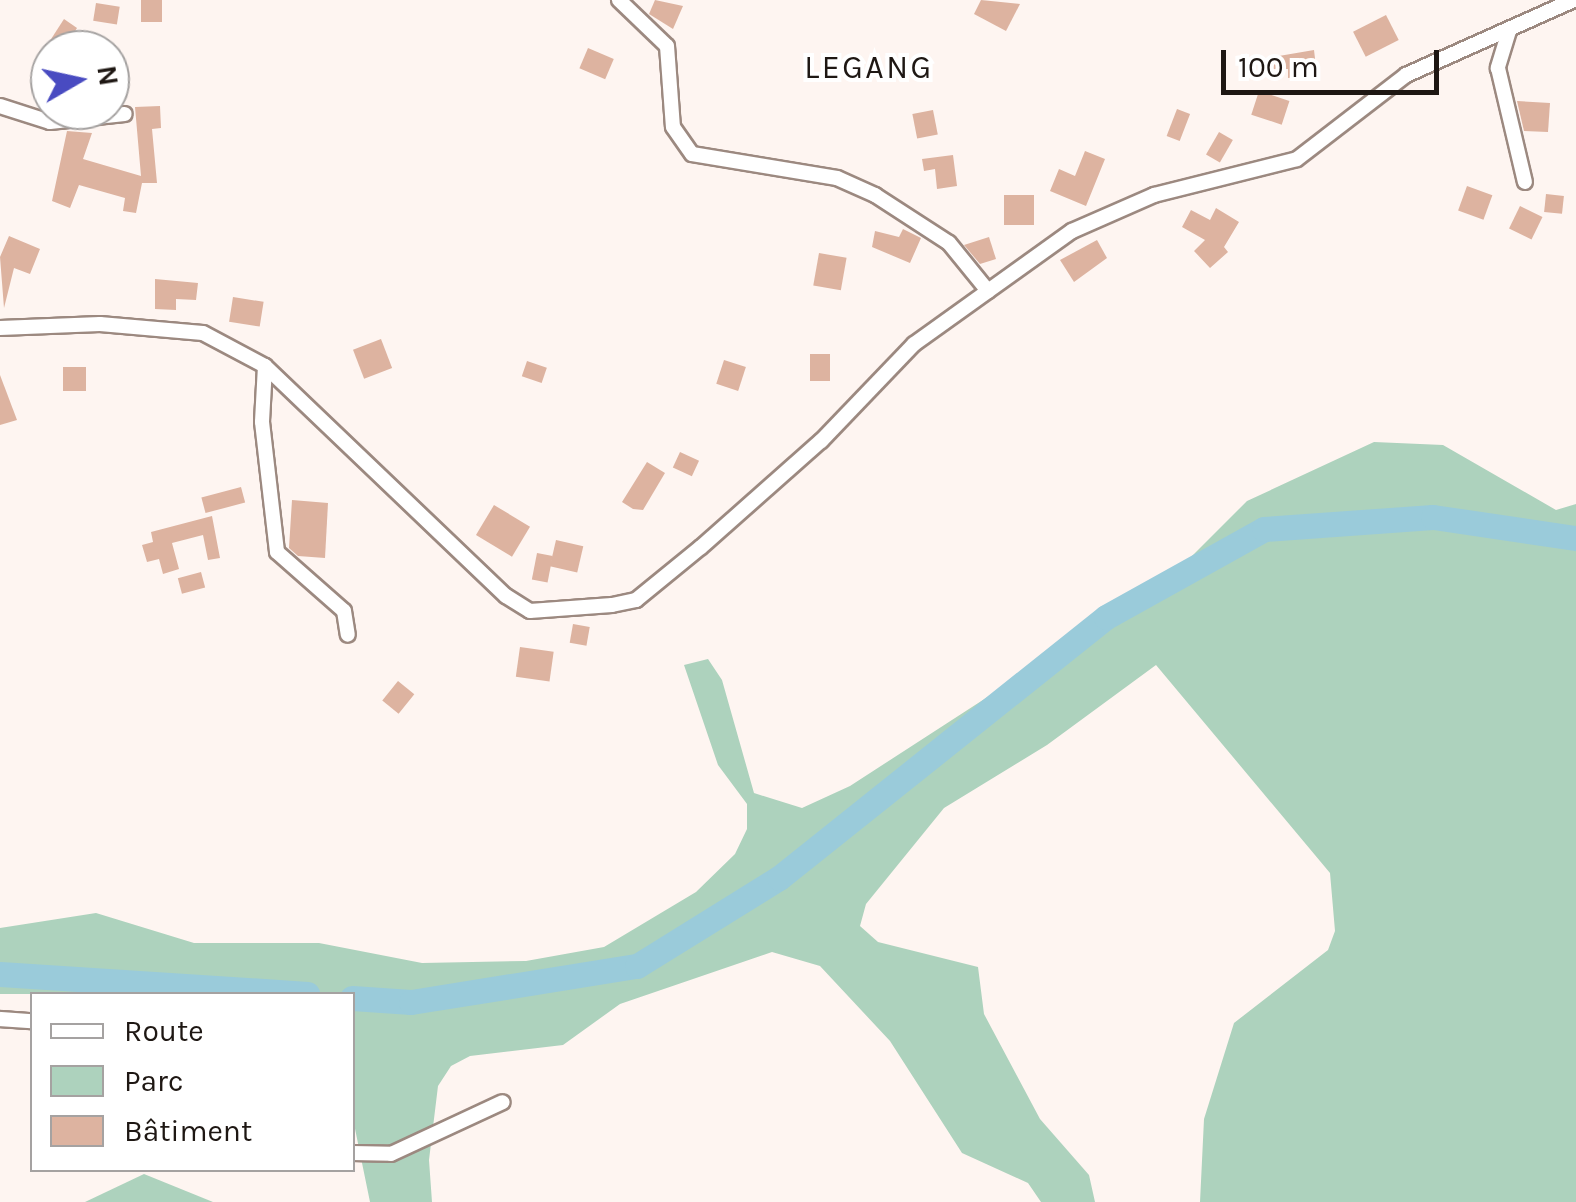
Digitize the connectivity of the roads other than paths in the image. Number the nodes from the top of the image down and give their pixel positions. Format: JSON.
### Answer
{"nodes":[{"id":1,"x":619,"y":0,"type":"edge"},
{"id":2,"x":1574,"y":0,"type":"edge"},
{"id":3,"x":1509,"y":31,"type":"junction"},
{"id":4,"x":0,"y":106,"type":"edge"},
{"id":5,"x":30,"y":116,"type":"edge"},
{"id":6,"x":1525,"y":182,"type":"dead end"},
{"id":7,"x":988,"y":291,"type":"junction"},
{"id":8,"x":0,"y":328,"type":"edge"},
{"id":9,"x":265,"y":366,"type":"junction"},
{"id":10,"x":348,"y":635,"type":"dead end"},
{"id":11,"x":0,"y":1019,"type":"edge"},
{"id":12,"x":30,"y":1021,"type":"edge"},
{"id":13,"x":503,"y":1102,"type":"dead end"},
{"id":14,"x":355,"y":1154,"type":"edge"}],
"edges":[{"from":1,"to":7,"type":"street"},
{"from":2,"to":3,"type":"street"},
{"from":3,"to":6,"type":"street"},
{"from":3,"to":7,"type":"street"},
{"from":4,"to":5,"type":"street"},
{"from":7,"to":9,"type":"street"},
{"from":8,"to":9,"type":"street"},
{"from":9,"to":10,"type":"street"},
{"from":11,"to":12,"type":"street"},
{"from":13,"to":14,"type":"street"}]}
